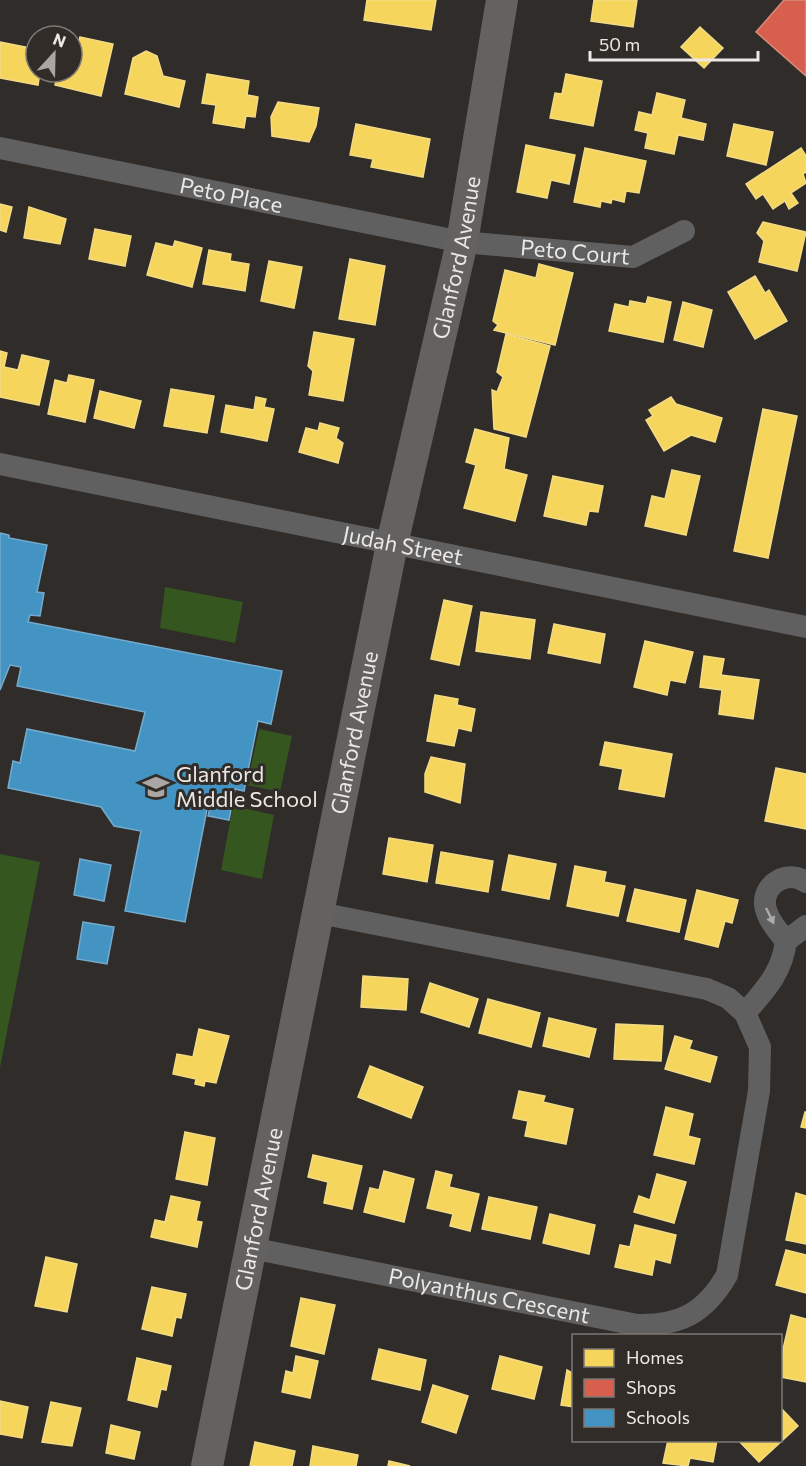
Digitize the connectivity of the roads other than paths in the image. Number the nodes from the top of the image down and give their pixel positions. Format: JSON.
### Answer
{"nodes":[{"id":1,"x":502,"y":0,"type":"edge"},
{"id":2,"x":0,"y":148,"type":"edge"},
{"id":3,"x":684,"y":231,"type":"dead end"},
{"id":4,"x":462,"y":243,"type":"junction"},
{"id":5,"x":0,"y":464,"type":"edge"},
{"id":6,"x":392,"y":544,"type":"junction"},
{"id":7,"x":806,"y":627,"type":"edge"},
{"id":8,"x":806,"y":882,"type":"edge"},
{"id":9,"x":319,"y":913,"type":"junction"},
{"id":10,"x":806,"y":926,"type":"edge"},
{"id":11,"x":786,"y":941,"type":"junction"},
{"id":12,"x":744,"y":1013,"type":"junction"},
{"id":13,"x":251,"y":1248,"type":"junction"},
{"id":14,"x":207,"y":1466,"type":"edge"}],
"edges":[{"from":1,"to":4,"type":"main road","name":"Glanford Avenue"},
{"from":2,"to":4,"type":"street","name":"Peto Place"},
{"from":3,"to":4,"type":"street","name":"Peto Court"},
{"from":4,"to":6,"type":"main road","name":"Glanford Avenue"},
{"from":5,"to":6,"type":"street","name":"Judah Street"},
{"from":6,"to":7,"type":"street","name":"Judah Street"},
{"from":6,"to":9,"type":"main road","name":"Glanford Avenue"},
{"from":8,"to":11,"type":"street","one_way":true},
{"from":9,"to":12,"type":"street","name":"Polyanthus Crescent"},
{"from":9,"to":13,"type":"main road","name":"Glanford Avenue"},
{"from":10,"to":11,"type":"street"},
{"from":11,"to":12,"type":"street"},
{"from":12,"to":13,"type":"street","name":"Polyanthus Crescent"},
{"from":13,"to":14,"type":"main road","name":"Glanford Avenue"}]}
